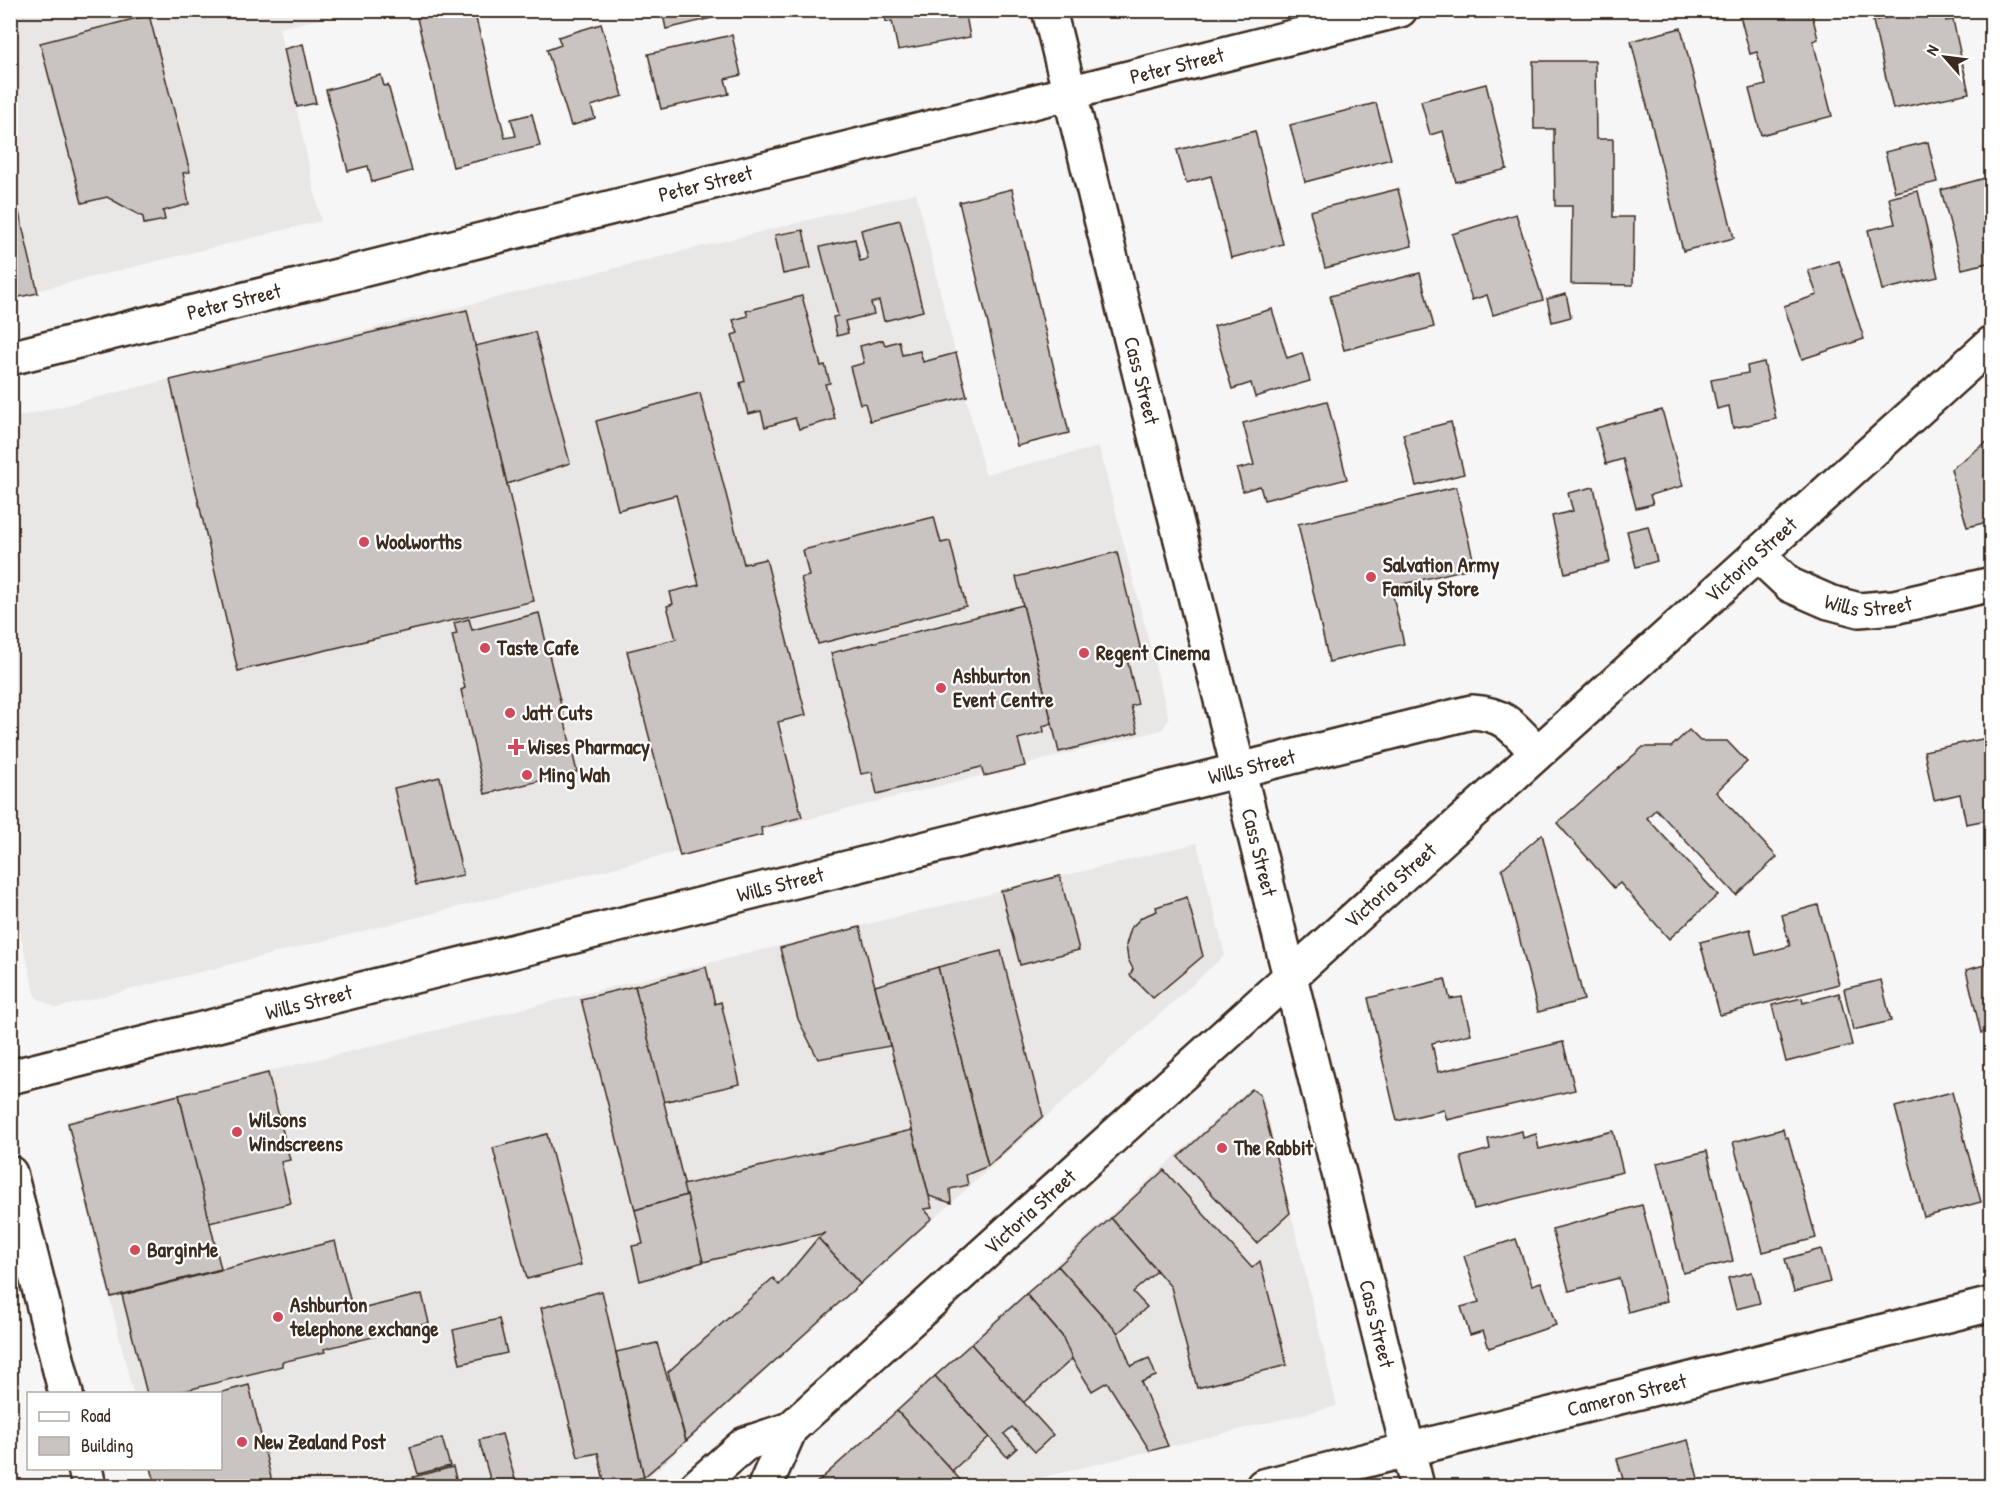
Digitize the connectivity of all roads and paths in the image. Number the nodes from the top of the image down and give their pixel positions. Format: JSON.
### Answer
{"nodes":[{"id":1,"x":1049,"y":10,"type":"edge"},
{"id":2,"x":1400,"y":10,"type":"edge"},
{"id":3,"x":1070,"y":94,"type":"junction"},
{"id":4,"x":1992,"y":343,"type":"edge"},
{"id":5,"x":10,"y":358,"type":"edge"},
{"id":6,"x":1757,"y":554,"type":"junction"},
{"id":7,"x":1992,"y":584,"type":"edge"},
{"id":8,"x":1536,"y":752,"type":"junction"},
{"id":9,"x":1239,"y":770,"type":"junction"},
{"id":10,"x":1290,"y":976,"type":"junction"},
{"id":11,"x":10,"y":1077,"type":"edge"},
{"id":12,"x":10,"y":1173,"type":"edge"},
{"id":13,"x":1992,"y":1304,"type":"edge"},
{"id":14,"x":65,"y":1392,"type":"edge"},
{"id":15,"x":790,"y":1429,"type":"junction"},
{"id":16,"x":1408,"y":1450,"type":"junction"},
{"id":17,"x":85,"y":1470,"type":"edge"},
{"id":18,"x":89,"y":1486,"type":"edge"},
{"id":19,"x":698,"y":1486,"type":"edge"},
{"id":20,"x":765,"y":1486,"type":"edge"},
{"id":21,"x":1263,"y":1486,"type":"edge"},
{"id":22,"x":1417,"y":1486,"type":"edge"}],
"edges":[{"from":1,"to":3,"type":"street","name":"Cass Street"},
{"from":2,"to":3,"type":"street","name":"Peter Street"},
{"from":3,"to":5,"type":"street","name":"Peter Street"},
{"from":3,"to":9,"type":"street","name":"Cass Street"},
{"from":4,"to":6,"type":"street","name":"Victoria Street"},
{"from":6,"to":7,"type":"street","name":"Wills Street"},
{"from":6,"to":8,"type":"street","name":"Victoria Street"},
{"from":8,"to":9,"type":"street","name":"Wills Street"},
{"from":8,"to":10,"type":"street","name":"Victoria Street"},
{"from":9,"to":10,"type":"street","name":"Cass Street"},
{"from":9,"to":11,"type":"street","name":"Wills Street"},
{"from":10,"to":15,"type":"street","name":"Victoria Street"},
{"from":10,"to":16,"type":"street","name":"Cass Street"},
{"from":12,"to":14,"type":"street"},
{"from":13,"to":16,"type":"street","name":"Cameron Street"},
{"from":15,"to":19,"type":"street","name":"Victoria Street"},
{"from":15,"to":20,"type":"street","name":"Victoria Street"},
{"from":16,"to":21,"type":"street","name":"Cameron Street"},
{"from":16,"to":22,"type":"street","name":"Cass Street"},
{"from":17,"to":18,"type":"street"}]}
